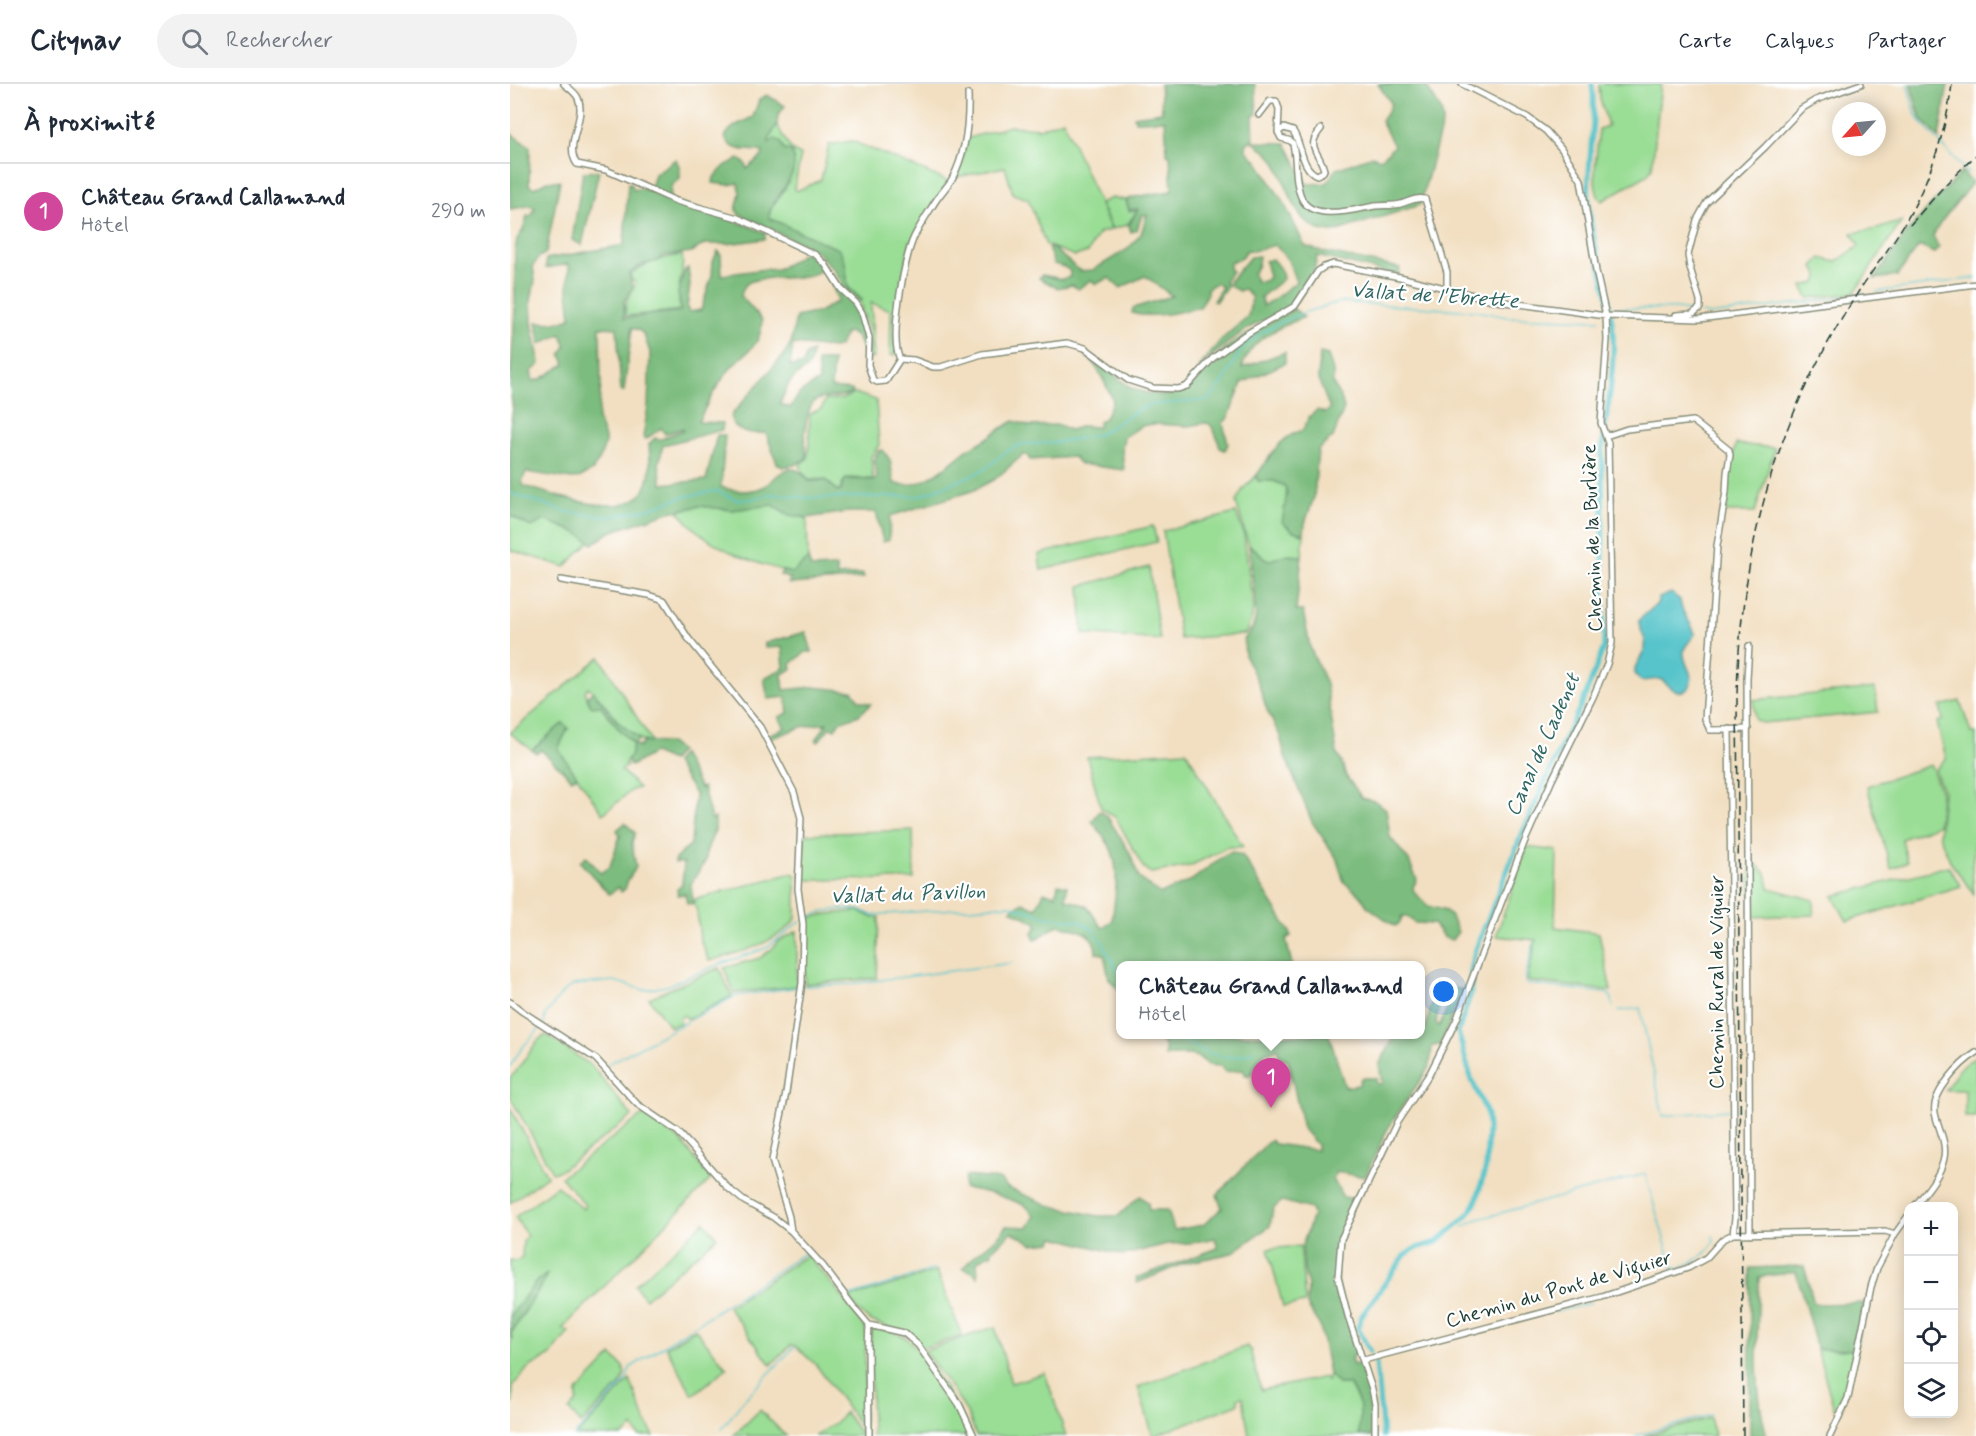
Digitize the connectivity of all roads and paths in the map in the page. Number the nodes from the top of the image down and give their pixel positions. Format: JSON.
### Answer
{"nodes":[{"id":1,"x":564,"y":84,"type":"edge"},
{"id":2,"x":1462,"y":84,"type":"edge"},
{"id":3,"x":1861,"y":84,"type":"edge"},
{"id":4,"x":968,"y":94,"type":"dead end"},
{"id":5,"x":1259,"y":115,"type":"dead end"},
{"id":6,"x":1321,"y":129,"type":"dead end"},
{"id":7,"x":1278,"y":132,"type":"junction"},
{"id":8,"x":1976,"y":284,"type":"edge"},
{"id":9,"x":1447,"y":289,"type":"junction"},
{"id":10,"x":1610,"y":315,"type":"junction"},
{"id":11,"x":1663,"y":317,"type":"junction"},
{"id":12,"x":900,"y":359,"type":"junction"},
{"id":13,"x":1605,"y":433,"type":"junction"},
{"id":14,"x":561,"y":580,"type":"dead end"},
{"id":15,"x":1749,"y":646,"type":"dead end"},
{"id":16,"x":1729,"y":729,"type":"junction"},
{"id":17,"x":1748,"y":729,"type":"junction"},
{"id":18,"x":510,"y":1002,"type":"edge"},
{"id":19,"x":1976,"y":1053,"type":"edge"},
{"id":20,"x":1918,"y":1202,"type":"edge"},
{"id":21,"x":1904,"y":1222,"type":"edge"},
{"id":22,"x":791,"y":1232,"type":"junction"},
{"id":23,"x":1733,"y":1234,"type":"junction"},
{"id":24,"x":1750,"y":1234,"type":"junction"},
{"id":25,"x":1895,"y":1234,"type":"junction"},
{"id":26,"x":869,"y":1325,"type":"junction"},
{"id":27,"x":1364,"y":1360,"type":"junction"},
{"id":28,"x":869,"y":1436,"type":"edge"},
{"id":29,"x":974,"y":1436,"type":"edge"},
{"id":30,"x":1375,"y":1436,"type":"edge"},
{"id":31,"x":1830,"y":1436,"type":"edge"}],
"edges":[{"from":1,"to":12,"type":"street"},
{"from":2,"to":10,"type":"street","name":"Chemin de la Burlière"},
{"from":3,"to":11,"type":"street"},
{"from":4,"to":12,"type":"street"},
{"from":5,"to":7,"type":"street"},
{"from":6,"to":7,"type":"street"},
{"from":7,"to":9,"type":"street"},
{"from":8,"to":11,"type":"street"},
{"from":9,"to":10,"type":"street"},
{"from":9,"to":12,"type":"street"},
{"from":10,"to":11,"type":"street"},
{"from":10,"to":13,"type":"street","name":"Chemin de la Burlière"},
{"from":13,"to":16,"type":"street"},
{"from":13,"to":27,"type":"street","name":"Chemin de la Burlière"},
{"from":14,"to":22,"type":"street"},
{"from":15,"to":17,"type":"street"},
{"from":16,"to":17,"type":"street"},
{"from":16,"to":23,"type":"street","name":"Chemin Rural de Viguier"},
{"from":17,"to":24,"type":"street"},
{"from":18,"to":22,"type":"street"},
{"from":19,"to":20,"type":"street"},
{"from":21,"to":25,"type":"street"},
{"from":22,"to":26,"type":"street"},
{"from":23,"to":24,"type":"street"},
{"from":23,"to":27,"type":"street","name":"Chemin du Pont de Viguier"},
{"from":24,"to":25,"type":"street"},
{"from":25,"to":31,"type":"street"},
{"from":26,"to":28,"type":"street"},
{"from":26,"to":29,"type":"street"},
{"from":27,"to":30,"type":"street","name":"Chemin de la Burlière"}]}
